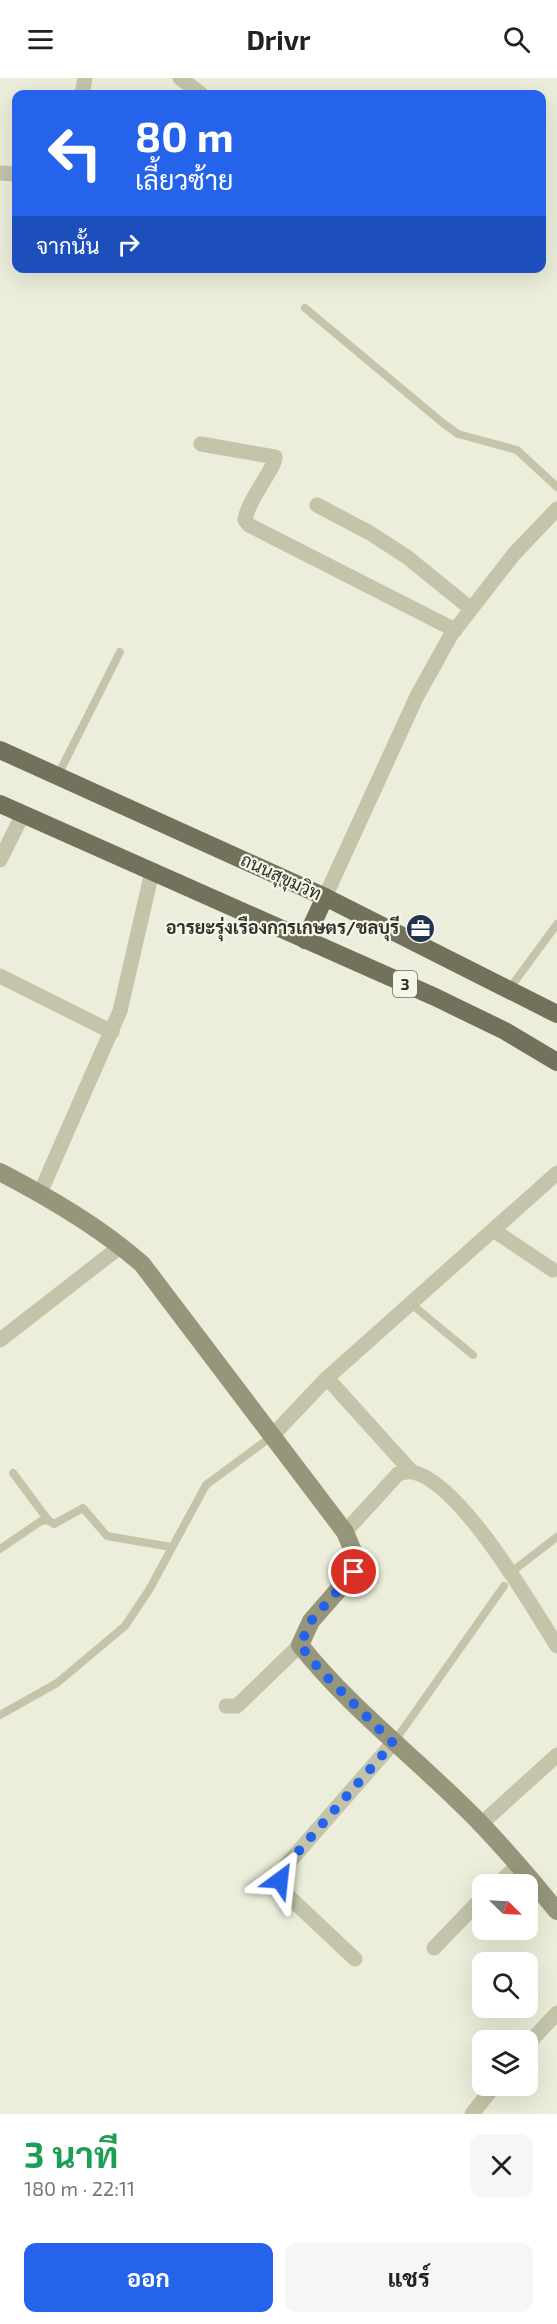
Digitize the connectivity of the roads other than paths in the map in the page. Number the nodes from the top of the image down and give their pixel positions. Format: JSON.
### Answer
{"nodes":[{"id":1,"x":180,"y":78,"type":"edge"},
{"id":2,"x":196,"y":90,"type":"edge"},
{"id":3,"x":305,"y":308,"type":"dead end"},
{"id":4,"x":201,"y":444,"type":"dead end"},
{"id":5,"x":557,"y":486,"type":"edge"},
{"id":6,"x":317,"y":505,"type":"dead end"},
{"id":7,"x":557,"y":509,"type":"edge"},
{"id":8,"x":470,"y":608,"type":"junction"},
{"id":9,"x":455,"y":630,"type":"junction"},
{"id":10,"x":120,"y":652,"type":"dead end"},
{"id":11,"x":0,"y":750,"type":"edge"},
{"id":12,"x":58,"y":775,"type":"junction"},
{"id":13,"x":0,"y":804,"type":"edge"},
{"id":14,"x":23,"y":814,"type":"junction"},
{"id":15,"x":0,"y":860,"type":"edge"},
{"id":16,"x":152,"y":872,"type":"junction"},
{"id":17,"x":325,"y":897,"type":"junction"},
{"id":18,"x":557,"y":924,"type":"edge"},
{"id":19,"x":305,"y":940,"type":"junction"},
{"id":20,"x":0,"y":976,"type":"edge"},
{"id":21,"x":510,"y":988,"type":"junction"},
{"id":22,"x":557,"y":1014,"type":"edge"},
{"id":23,"x":112,"y":1032,"type":"junction"},
{"id":24,"x":557,"y":1062,"type":"edge"},
{"id":25,"x":0,"y":1172,"type":"edge"},
{"id":26,"x":557,"y":1173,"type":"edge"},
{"id":27,"x":40,"y":1193,"type":"junction"},
{"id":28,"x":493,"y":1230,"type":"junction"},
{"id":29,"x":121,"y":1246,"type":"junction"},
{"id":30,"x":552,"y":1270,"type":"dead end"},
{"id":31,"x":410,"y":1303,"type":"junction"},
{"id":32,"x":0,"y":1340,"type":"edge"},
{"id":33,"x":473,"y":1355,"type":"dead end"},
{"id":34,"x":327,"y":1378,"type":"junction"},
{"id":35,"x":271,"y":1437,"type":"junction"},
{"id":36,"x":411,"y":1471,"type":"junction"},
{"id":37,"x":13,"y":1473,"type":"dead end"},
{"id":38,"x":48,"y":1520,"type":"junction"},
{"id":39,"x":345,"y":1532,"type":"junction"},
{"id":40,"x":557,"y":1537,"type":"edge"},
{"id":41,"x":171,"y":1547,"type":"junction"},
{"id":42,"x":0,"y":1549,"type":"edge"},
{"id":43,"x":507,"y":1580,"type":"junction"},
{"id":44,"x":300,"y":1645,"type":"junction"},
{"id":45,"x":557,"y":1646,"type":"edge"},
{"id":46,"x":226,"y":1706,"type":"dead end"},
{"id":47,"x":0,"y":1715,"type":"edge"},
{"id":48,"x":393,"y":1743,"type":"junction"},
{"id":49,"x":557,"y":1755,"type":"edge"},
{"id":50,"x":481,"y":1824,"type":"junction"},
{"id":51,"x":518,"y":1865,"type":"junction"},
{"id":52,"x":509,"y":1874,"type":"edge"},
{"id":53,"x":472,"y":1908,"type":"edge"},
{"id":54,"x":557,"y":1911,"type":"edge"},
{"id":55,"x":434,"y":1948,"type":"dead end"},
{"id":56,"x":355,"y":1959,"type":"dead end"},
{"id":57,"x":557,"y":2013,"type":"edge"},
{"id":58,"x":538,"y":2033,"type":"edge"},
{"id":59,"x":486,"y":2096,"type":"edge"},
{"id":60,"x":472,"y":2114,"type":"edge"}],
"edges":[{"from":1,"to":2,"type":"street"},
{"from":3,"to":5,"type":"lane"},
{"from":4,"to":9,"type":"street"},
{"from":6,"to":8,"type":"street"},
{"from":7,"to":8,"type":"street"},
{"from":8,"to":9,"type":"street"},
{"from":9,"to":17,"type":"street"},
{"from":10,"to":12,"type":"lane"},
{"from":11,"to":12,"type":"main road","name":"ถนนสุขุมวิท","number":"3"},
{"from":12,"to":17,"type":"main road","name":"ถนนสุขุมวิท","number":"3"},
{"from":13,"to":14,"type":"main road","number":"3"},
{"from":14,"to":15,"type":"street"},
{"from":14,"to":16,"type":"main road","number":"3"},
{"from":16,"to":19,"type":"main road","number":"3"},
{"from":16,"to":23,"type":"street"},
{"from":17,"to":19,"type":"main road"},
{"from":17,"to":21,"type":"main road","name":"ถนนสุขุมวิท","number":"3"},
{"from":18,"to":21,"type":"lane"},
{"from":19,"to":24,"type":"main road","number":"3"},
{"from":20,"to":23,"type":"street"},
{"from":21,"to":22,"type":"main road","name":"ถนนสุขุมวิท","number":"3"},
{"from":23,"to":27,"type":"street"},
{"from":25,"to":27,"type":"street"},
{"from":26,"to":28,"type":"street"},
{"from":27,"to":29,"type":"street"},
{"from":28,"to":30,"type":"street"},
{"from":28,"to":31,"type":"street"},
{"from":29,"to":32,"type":"street"},
{"from":29,"to":35,"type":"street"},
{"from":31,"to":33,"type":"lane"},
{"from":31,"to":34,"type":"street"},
{"from":34,"to":35,"type":"street"},
{"from":34,"to":36,"type":"street"},
{"from":35,"to":39,"type":"street"},
{"from":35,"to":41,"type":"lane"},
{"from":36,"to":39,"type":"street"},
{"from":36,"to":43,"type":"street"},
{"from":37,"to":38,"type":"lane"},
{"from":38,"to":41,"type":"lane"},
{"from":38,"to":42,"type":"lane"},
{"from":39,"to":44,"type":"street"},
{"from":40,"to":43,"type":"lane"},
{"from":41,"to":47,"type":"lane"},
{"from":43,"to":45,"type":"street"},
{"from":43,"to":48,"type":"lane"},
{"from":44,"to":46,"type":"street"},
{"from":44,"to":48,"type":"street"},
{"from":48,"to":50,"type":"street"},
{"from":48,"to":56,"type":"street"},
{"from":49,"to":50,"type":"street"},
{"from":50,"to":51,"type":"street"},
{"from":51,"to":52,"type":"street"},
{"from":51,"to":54,"type":"street"},
{"from":53,"to":55,"type":"street"},
{"from":57,"to":58,"type":"street"},
{"from":59,"to":60,"type":"street"}]}
